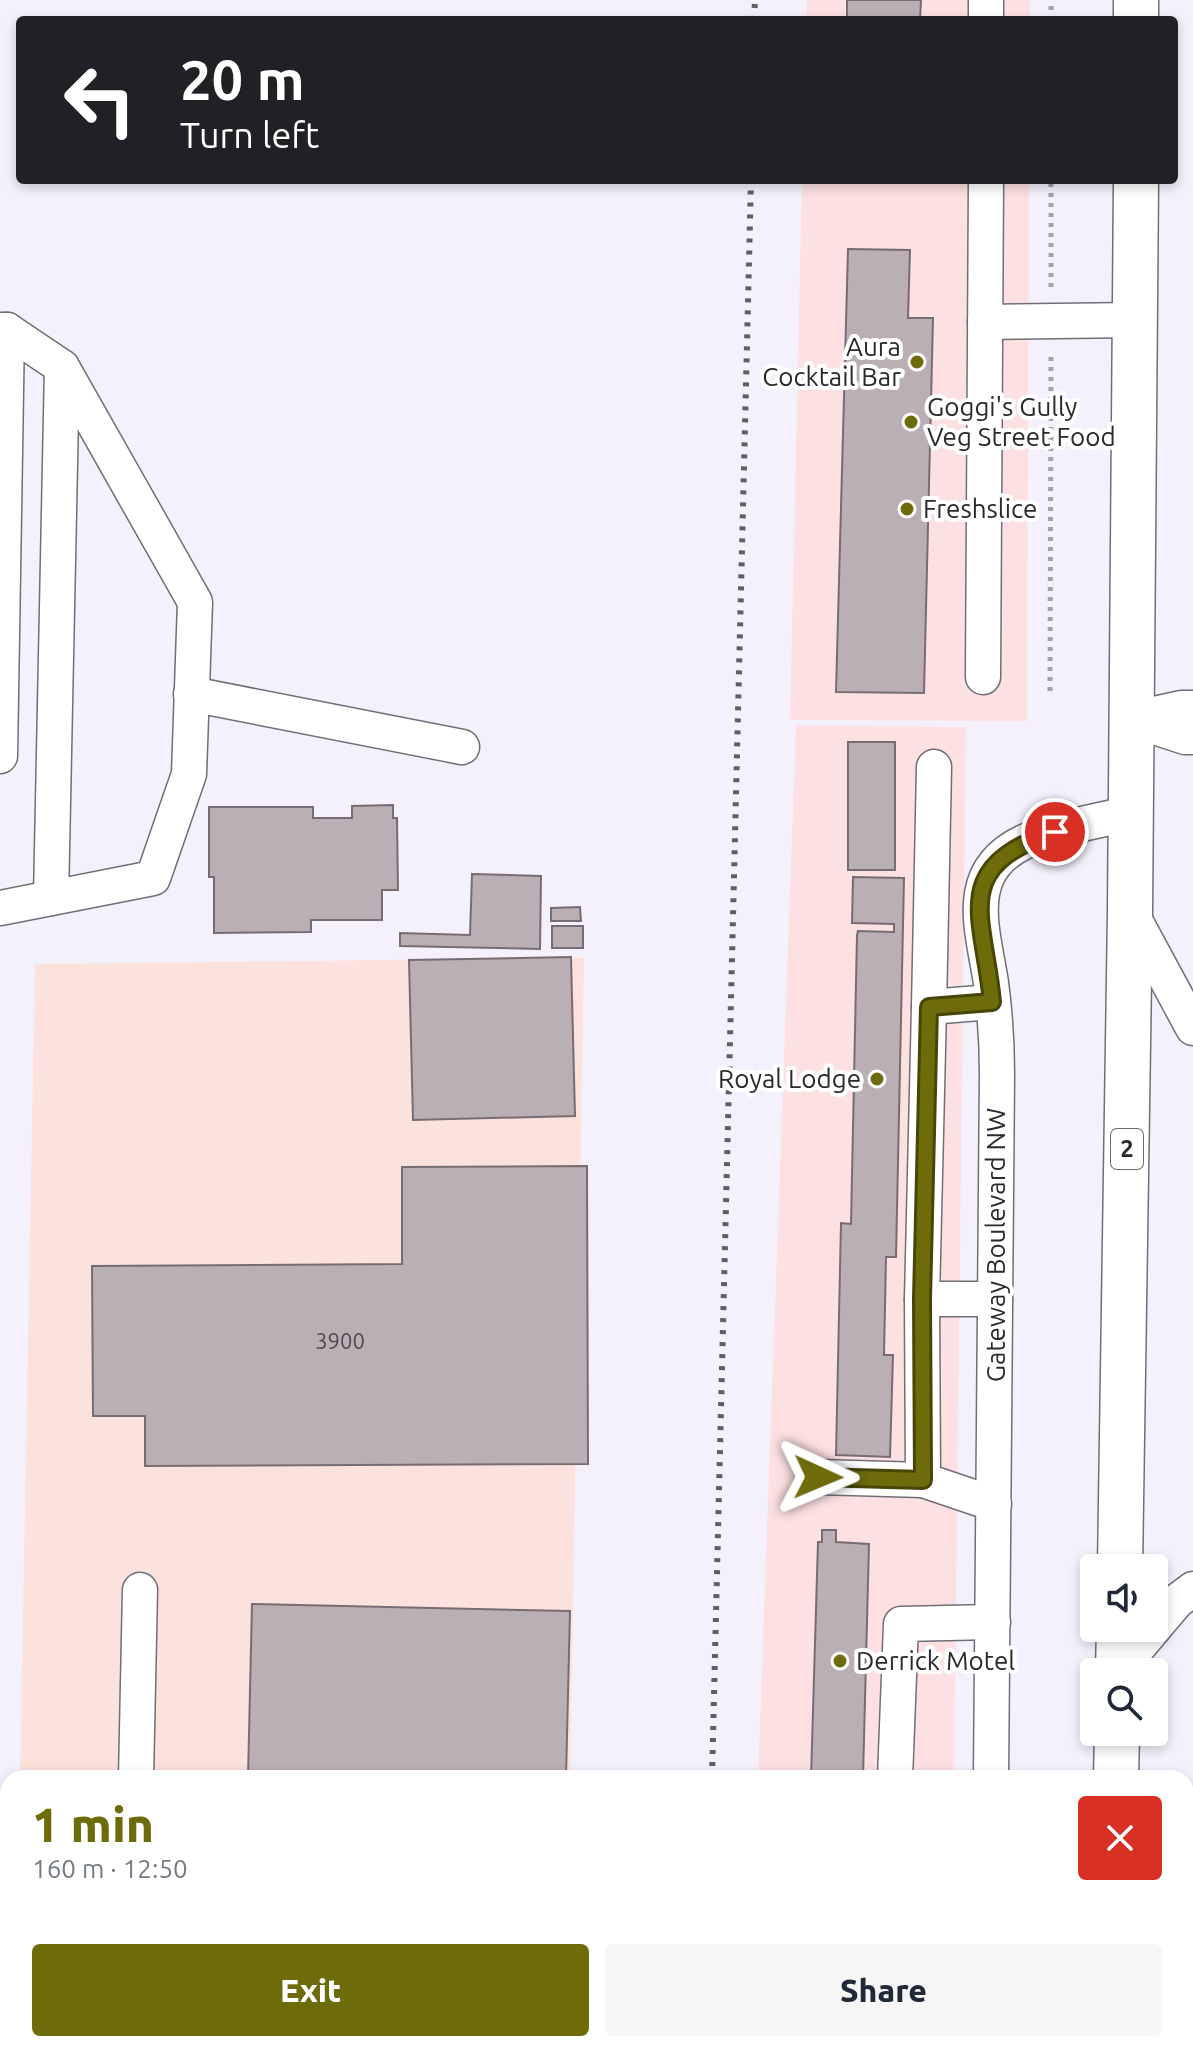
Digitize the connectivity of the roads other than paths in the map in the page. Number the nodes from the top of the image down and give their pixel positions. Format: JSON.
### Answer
{"nodes":[{"id":1,"x":986,"y":184,"type":"edge"},
{"id":2,"x":1136,"y":184,"type":"edge"},
{"id":3,"x":1136,"y":320,"type":"junction"},
{"id":4,"x":985,"y":322,"type":"junction"},
{"id":5,"x":4,"y":330,"type":"edge"},
{"id":6,"x":62,"y":367,"type":"junction"},
{"id":7,"x":983,"y":677,"type":"dead end"},
{"id":8,"x":191,"y":694,"type":"junction"},
{"id":9,"x":1193,"y":708,"type":"edge"},
{"id":10,"x":1130,"y":724,"type":"junction"},
{"id":11,"x":1193,"y":737,"type":"edge"},
{"id":12,"x":462,"y":747,"type":"dead end"},
{"id":13,"x":0,"y":756,"type":"edge"},
{"id":14,"x":934,"y":767,"type":"dead end"},
{"id":15,"x":1130,"y":813,"type":"junction"},
{"id":16,"x":51,"y":898,"type":"junction"},
{"id":17,"x":0,"y":908,"type":"edge"},
{"id":18,"x":1130,"y":912,"type":"junction"},
{"id":19,"x":992,"y":1002,"type":"junction"},
{"id":20,"x":929,"y":1007,"type":"junction"},
{"id":21,"x":1193,"y":1028,"type":"edge"},
{"id":22,"x":922,"y":1299,"type":"junction"},
{"id":23,"x":995,"y":1299,"type":"junction"},
{"id":24,"x":818,"y":1477,"type":"dead end"},
{"id":25,"x":923,"y":1480,"type":"junction"},
{"id":26,"x":994,"y":1504,"type":"junction"},
{"id":27,"x":1120,"y":1554,"type":"edge"},
{"id":28,"x":1193,"y":1589,"type":"edge"},
{"id":29,"x":140,"y":1590,"type":"dead end"},
{"id":30,"x":1168,"y":1612,"type":"edge"},
{"id":31,"x":993,"y":1622,"type":"junction"},
{"id":32,"x":1143,"y":1642,"type":"edge"},
{"id":33,"x":1129,"y":1658,"type":"edge"},
{"id":34,"x":1117,"y":1746,"type":"edge"},
{"id":35,"x":136,"y":1770,"type":"edge"},
{"id":36,"x":895,"y":1770,"type":"edge"},
{"id":37,"x":991,"y":1770,"type":"edge"},
{"id":38,"x":1116,"y":1770,"type":"edge"}],
"edges":[{"from":1,"to":4,"type":"street"},
{"from":2,"to":3,"type":"highway","number":"2"},
{"from":3,"to":4,"type":"street"},
{"from":3,"to":10,"type":"highway","number":"2"},
{"from":4,"to":7,"type":"street"},
{"from":5,"to":6,"type":"street"},
{"from":5,"to":13,"type":"street"},
{"from":6,"to":8,"type":"street"},
{"from":6,"to":16,"type":"street"},
{"from":8,"to":12,"type":"street"},
{"from":8,"to":16,"type":"street"},
{"from":9,"to":10,"type":"street"},
{"from":10,"to":11,"type":"street"},
{"from":10,"to":15,"type":"highway","number":"2"},
{"from":14,"to":20,"type":"street"},
{"from":15,"to":18,"type":"highway","number":"2"},
{"from":15,"to":19,"type":"street","name":"Gateway Boulevard NW"},
{"from":16,"to":17,"type":"street"},
{"from":18,"to":21,"type":"street"},
{"from":18,"to":27,"type":"highway","number":"2"},
{"from":19,"to":20,"type":"street"},
{"from":19,"to":23,"type":"street","name":"Gateway Boulevard NW"},
{"from":20,"to":22,"type":"street"},
{"from":22,"to":23,"type":"street"},
{"from":22,"to":25,"type":"street"},
{"from":23,"to":26,"type":"street","name":"Gateway Boulevard NW"},
{"from":24,"to":25,"type":"street"},
{"from":25,"to":26,"type":"street"},
{"from":26,"to":31,"type":"street","name":"Gateway Boulevard NW"},
{"from":28,"to":30,"type":"street"},
{"from":29,"to":35,"type":"street"},
{"from":31,"to":36,"type":"street"},
{"from":31,"to":37,"type":"street","name":"Gateway Boulevard NW"},
{"from":32,"to":33,"type":"street"},
{"from":34,"to":38,"type":"highway"}]}
